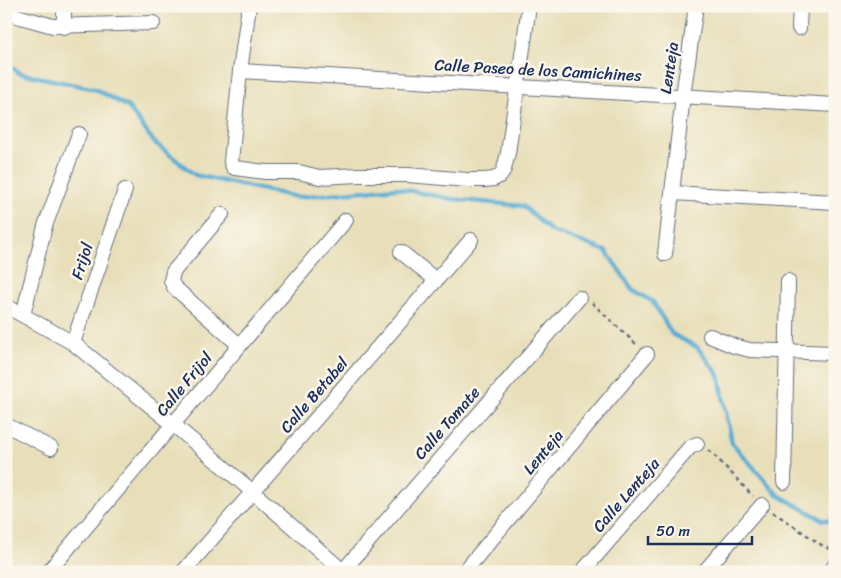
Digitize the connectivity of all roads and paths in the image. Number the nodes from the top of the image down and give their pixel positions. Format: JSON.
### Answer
{"nodes":[{"id":1,"x":64,"y":6,"type":"edge"},
{"id":2,"x":248,"y":6,"type":"edge"},
{"id":3,"x":529,"y":6,"type":"edge"},
{"id":4,"x":696,"y":6,"type":"edge"},
{"id":5,"x":800,"y":6,"type":"edge"},
{"id":6,"x":6,"y":13,"type":"edge"},
{"id":7,"x":153,"y":23,"type":"dead end"},
{"id":8,"x":64,"y":27,"type":"junction"},
{"id":9,"x":799,"y":28,"type":"dead end"},
{"id":10,"x":240,"y":70,"type":"junction"},
{"id":11,"x":518,"y":87,"type":"junction"},
{"id":12,"x":682,"y":96,"type":"junction"},
{"id":13,"x":835,"y":105,"type":"edge"},
{"id":14,"x":79,"y":134,"type":"dead end"},
{"id":15,"x":124,"y":190,"type":"dead end"},
{"id":16,"x":672,"y":193,"type":"junction"},
{"id":17,"x":835,"y":202,"type":"edge"},
{"id":18,"x":222,"y":214,"type":"dead end"},
{"id":19,"x":346,"y":220,"type":"dead end"},
{"id":20,"x":472,"y":240,"type":"dead end"},
{"id":21,"x":401,"y":252,"type":"dead end"},
{"id":22,"x":665,"y":254,"type":"dead end"},
{"id":23,"x":436,"y":280,"type":"junction"},
{"id":24,"x":788,"y":281,"type":"dead end"},
{"id":25,"x":579,"y":298,"type":"joint"},
{"id":26,"x":6,"y":306,"type":"edge"},
{"id":27,"x":23,"y":315,"type":"junction"},
{"id":28,"x":710,"y":336,"type":"dead end"},
{"id":29,"x":74,"y":343,"type":"junction"},
{"id":30,"x":239,"y":345,"type":"junction"},
{"id":31,"x":787,"y":352,"type":"junction"},
{"id":32,"x":835,"y":353,"type":"edge"},
{"id":33,"x":647,"y":354,"type":"joint"},
{"id":34,"x":6,"y":425,"type":"edge"},
{"id":35,"x":174,"y":425,"type":"junction"},
{"id":36,"x":698,"y":444,"type":"dead end"},
{"id":37,"x":51,"y":448,"type":"dead end"},
{"id":38,"x":784,"y":482,"type":"dead end"},
{"id":39,"x":253,"y":492,"type":"junction"},
{"id":40,"x":762,"y":505,"type":"dead end"},
{"id":41,"x":835,"y":566,"type":"edge"},
{"id":42,"x":343,"y":571,"type":"edge"},
{"id":43,"x":48,"y":572,"type":"edge"},
{"id":44,"x":183,"y":572,"type":"edge"},
{"id":45,"x":464,"y":572,"type":"edge"},
{"id":46,"x":582,"y":572,"type":"edge"},
{"id":47,"x":704,"y":572,"type":"edge"},
{"id":48,"x":831,"y":572,"type":"edge"}],
"edges":[{"from":1,"to":8,"type":"street"},
{"from":2,"to":10,"type":"street"},
{"from":3,"to":11,"type":"street"},
{"from":4,"to":12,"type":"street","name":"Lenteja"},
{"from":5,"to":9,"type":"street"},
{"from":6,"to":8,"type":"street"},
{"from":7,"to":8,"type":"street"},
{"from":10,"to":11,"type":"street","name":"Calle Paseo de los Camichines"},
{"from":10,"to":11,"type":"street"},
{"from":11,"to":12,"type":"street","name":"Calle Paseo de los Camichines"},
{"from":12,"to":13,"type":"street","name":"Calle Paseo de los Camichines"},
{"from":12,"to":16,"type":"street","name":"Lenteja"},
{"from":14,"to":27,"type":"street"},
{"from":15,"to":29,"type":"street","name":"Frijol"},
{"from":16,"to":17,"type":"street"},
{"from":16,"to":22,"type":"street","name":"Lenteja"},
{"from":18,"to":30,"type":"street"},
{"from":19,"to":30,"type":"street","name":"Calle Frijol"},
{"from":20,"to":23,"type":"street","name":"Calle Betabel"},
{"from":21,"to":23,"type":"street"},
{"from":23,"to":39,"type":"street","name":"Calle Betabel"},
{"from":24,"to":31,"type":"street"},
{"from":25,"to":33,"type":"path"},
{"from":25,"to":42,"type":"street","name":"Calle Tomate"},
{"from":26,"to":27,"type":"street"},
{"from":27,"to":29,"type":"street"},
{"from":28,"to":31,"type":"street"},
{"from":29,"to":35,"type":"street"},
{"from":30,"to":35,"type":"street","name":"Calle Frijol"},
{"from":31,"to":32,"type":"street"},
{"from":31,"to":38,"type":"street"},
{"from":33,"to":45,"type":"street","name":"Lenteja"},
{"from":34,"to":37,"type":"street"},
{"from":35,"to":39,"type":"street"},
{"from":35,"to":43,"type":"street","name":"Calle Frijol"},
{"from":36,"to":46,"type":"street","name":"Calle Lenteja"},
{"from":39,"to":42,"type":"street"},
{"from":39,"to":44,"type":"street","name":"Calle Betabel"},
{"from":40,"to":47,"type":"street"},
{"from":41,"to":48,"type":"street"}]}
